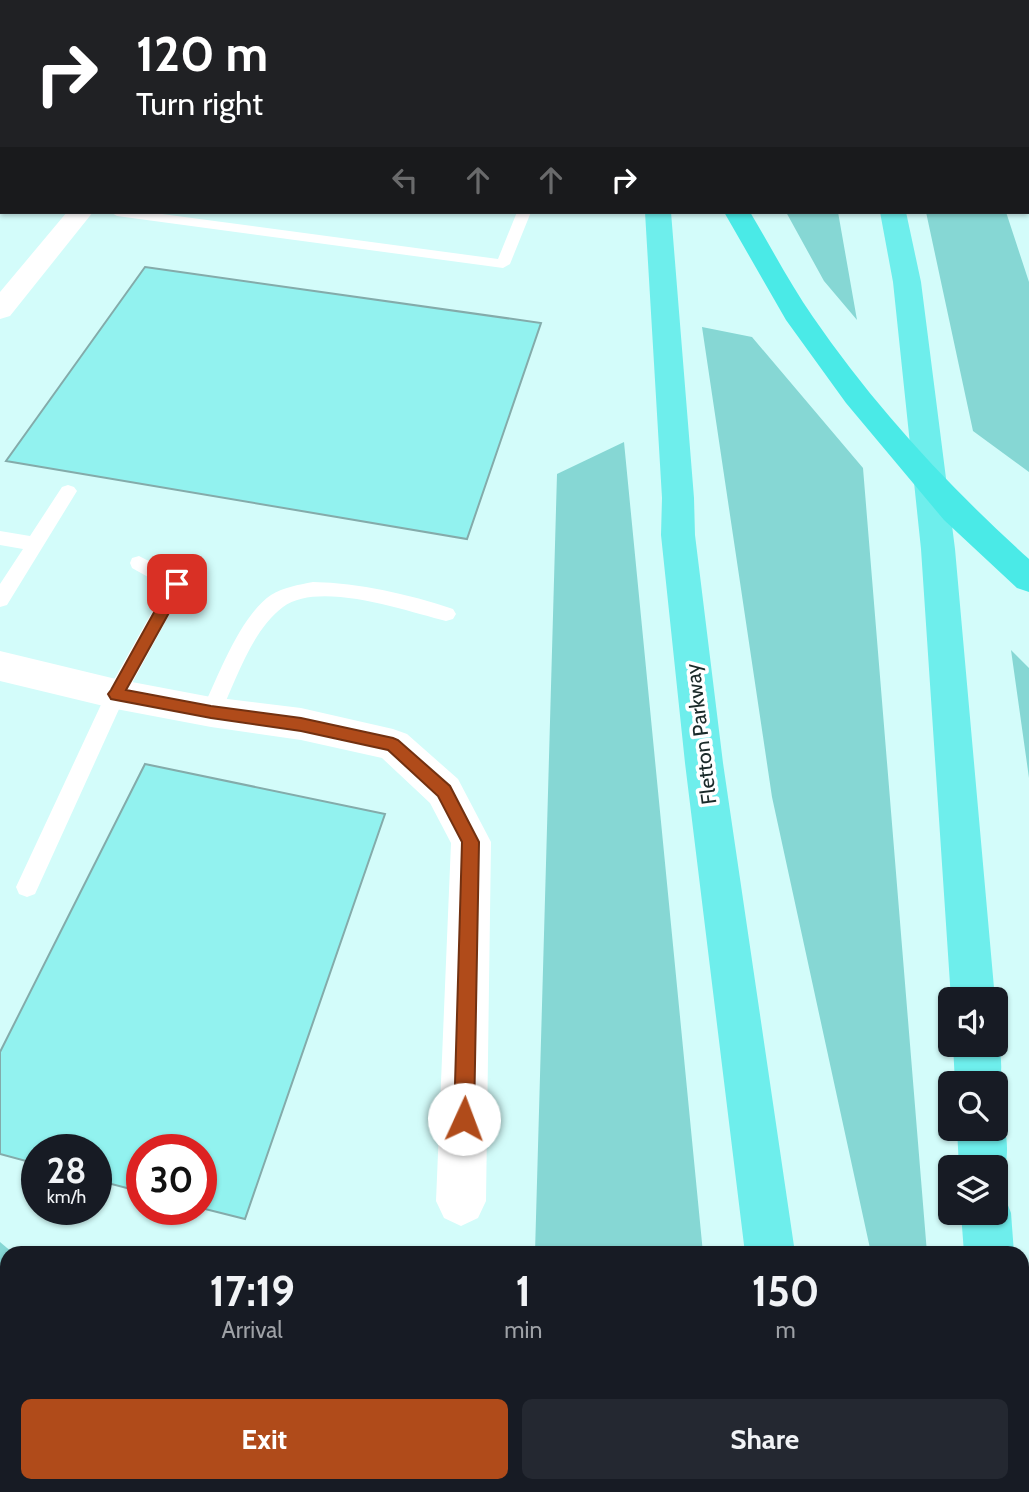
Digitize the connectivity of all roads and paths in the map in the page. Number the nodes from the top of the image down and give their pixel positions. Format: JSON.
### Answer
{"nodes":[{"id":1,"x":78,"y":214,"type":"edge"},
{"id":2,"x":132,"y":214,"type":"edge"},
{"id":3,"x":523,"y":214,"type":"edge"},
{"id":4,"x":638,"y":214,"type":"edge"},
{"id":5,"x":659,"y":214,"type":"edge"},
{"id":6,"x":738,"y":214,"type":"edge"},
{"id":7,"x":893,"y":214,"type":"edge"},
{"id":8,"x":0,"y":310,"type":"edge"},
{"id":9,"x":68,"y":491,"type":"dead end"},
{"id":10,"x":678,"y":535,"type":"junction"},
{"id":11,"x":0,"y":538,"type":"edge"},
{"id":12,"x":35,"y":544,"type":"junction"},
{"id":13,"x":139,"y":563,"type":"dead end"},
{"id":14,"x":1029,"y":579,"type":"edge"},
{"id":15,"x":0,"y":600,"type":"edge"},
{"id":16,"x":446,"y":614,"type":"dead end"},
{"id":17,"x":0,"y":666,"type":"edge"},
{"id":18,"x":116,"y":694,"type":"junction"},
{"id":19,"x":211,"y":712,"type":"junction"},
{"id":20,"x":27,"y":887,"type":"dead end"},
{"id":21,"x":972,"y":987,"type":"edge"},
{"id":22,"x":461,"y":1201,"type":"dead end"},
{"id":23,"x":987,"y":1225,"type":"edge"},
{"id":24,"x":769,"y":1246,"type":"edge"},
{"id":25,"x":988,"y":1246,"type":"edge"}],
"edges":[{"from":1,"to":8,"type":"street"},
{"from":2,"to":3,"type":"lane"},
{"from":4,"to":10,"type":"highway"},
{"from":5,"to":10,"type":"highway","name":"Fletton Parkway"},
{"from":6,"to":14,"type":"highway"},
{"from":7,"to":21,"type":"highway"},
{"from":9,"to":12,"type":"lane"},
{"from":10,"to":24,"type":"highway","name":"Fletton Parkway"},
{"from":11,"to":12,"type":"lane"},
{"from":12,"to":15,"type":"lane"},
{"from":13,"to":18,"type":"lane"},
{"from":16,"to":19,"type":"lane"},
{"from":17,"to":18,"type":"street"},
{"from":18,"to":19,"type":"street"},
{"from":18,"to":20,"type":"lane"},
{"from":19,"to":22,"type":"street"},
{"from":23,"to":25,"type":"highway"}]}
